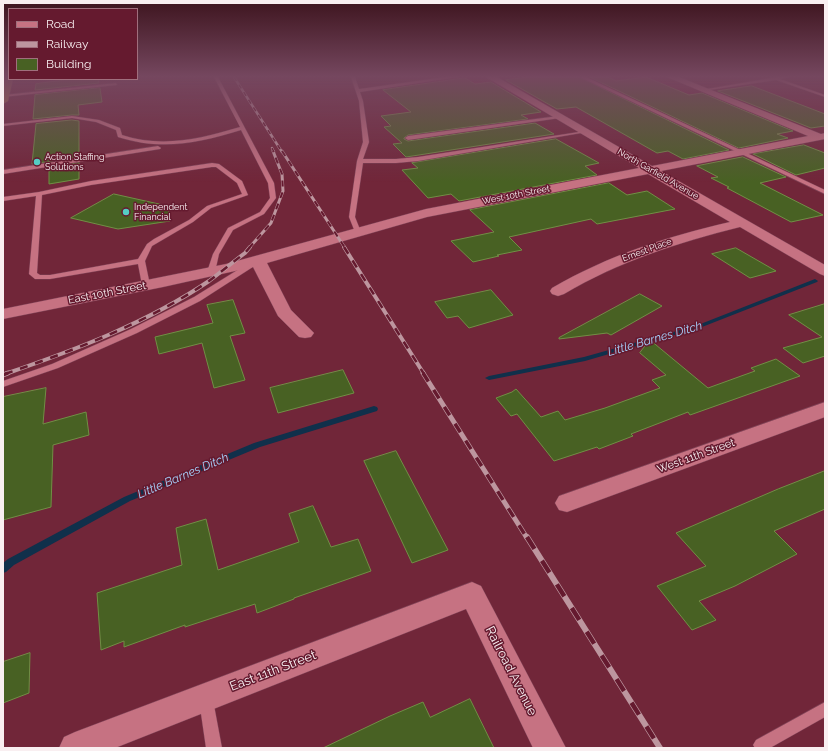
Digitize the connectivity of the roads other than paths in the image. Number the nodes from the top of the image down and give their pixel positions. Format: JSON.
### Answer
{"nodes":[{"id":1,"x":234,"y":112,"type":"edge"},
{"id":2,"x":362,"y":112,"type":"edge"},
{"id":3,"x":551,"y":112,"type":"edge"},
{"id":4,"x":656,"y":112,"type":"edge"},
{"id":5,"x":759,"y":112,"type":"edge"},
{"id":6,"x":558,"y":116,"type":"junction"},
{"id":7,"x":3,"y":125,"type":"edge"},
{"id":8,"x":242,"y":128,"type":"junction"},
{"id":9,"x":585,"y":132,"type":"junction"},
{"id":10,"x":823,"y":137,"type":"edge"},
{"id":11,"x":408,"y":138,"type":"dead end"},
{"id":12,"x":170,"y":143,"type":"junction"},
{"id":13,"x":740,"y":152,"type":"junction"},
{"id":14,"x":360,"y":160,"type":"junction"},
{"id":15,"x":649,"y":169,"type":"junction"},
{"id":16,"x":3,"y":172,"type":"edge"},
{"id":17,"x":825,"y":192,"type":"edge"},
{"id":18,"x":39,"y":194,"type":"junction"},
{"id":19,"x":3,"y":199,"type":"edge"},
{"id":20,"x":741,"y":223,"type":"junction"},
{"id":21,"x":358,"y":232,"type":"junction"},
{"id":22,"x":141,"y":261,"type":"junction"},
{"id":23,"x":258,"y":261,"type":"junction"},
{"id":24,"x":825,"y":271,"type":"edge"},
{"id":25,"x":210,"y":272,"type":"junction"},
{"id":26,"x":146,"y":285,"type":"junction"},
{"id":27,"x":558,"y":291,"type":"dead end"},
{"id":28,"x":3,"y":314,"type":"edge"},
{"id":29,"x":305,"y":333,"type":"dead end"},
{"id":30,"x":3,"y":384,"type":"edge"},
{"id":31,"x":825,"y":409,"type":"edge"},
{"id":32,"x":567,"y":504,"type":"dead end"},
{"id":33,"x":472,"y":594,"type":"joint"},
{"id":34,"x":206,"y":697,"type":"junction"},
{"id":35,"x":825,"y":708,"type":"edge"},
{"id":36,"x":761,"y":745,"type":"dead end"},
{"id":37,"x":75,"y":748,"type":"edge"},
{"id":38,"x":214,"y":748,"type":"edge"},
{"id":39,"x":550,"y":748,"type":"edge"}],
"edges":[{"from":1,"to":8,"type":"lane"},
{"from":2,"to":14,"type":"lane"},
{"from":3,"to":6,"type":"street","name":"North Garfield Avenue"},
{"from":4,"to":13,"type":"lane"},
{"from":5,"to":10,"type":"street"},
{"from":6,"to":9,"type":"street","name":"North Garfield Avenue"},
{"from":6,"to":11,"type":"lane"},
{"from":7,"to":12,"type":"lane"},
{"from":8,"to":12,"type":"lane"},
{"from":8,"to":25,"type":"lane"},
{"from":9,"to":14,"type":"lane"},
{"from":9,"to":15,"type":"street","name":"North Garfield Avenue"},
{"from":10,"to":13,"type":"street","name":"West 10th Street"},
{"from":12,"to":16,"type":"lane"},
{"from":13,"to":15,"type":"street","name":"West 10th Street"},
{"from":13,"to":17,"type":"lane"},
{"from":14,"to":21,"type":"lane"},
{"from":15,"to":20,"type":"street","name":"North Garfield Avenue"},
{"from":15,"to":21,"type":"street","name":"West 10th Street"},
{"from":18,"to":19,"type":"lane"},
{"from":18,"to":22,"type":"lane"},
{"from":18,"to":22,"type":"lane"},
{"from":20,"to":24,"type":"street","name":"North Garfield Avenue"},
{"from":20,"to":27,"type":"street","name":"Ernest Place"},
{"from":21,"to":23,"type":"street","name":"West 10th Street"},
{"from":22,"to":26,"type":"lane"},
{"from":23,"to":25,"type":"street","name":"West 10th Street"},
{"from":23,"to":29,"type":"street"},
{"from":23,"to":30,"type":"lane"},
{"from":25,"to":26,"type":"street","name":"East 10th Street"},
{"from":26,"to":28,"type":"street","name":"East 10th Street"},
{"from":31,"to":32,"type":"street","name":"West 11th Street"},
{"from":33,"to":34,"type":"street","name":"East 11th Street"},
{"from":33,"to":39,"type":"street","name":"Railroad Avenue"},
{"from":34,"to":37,"type":"street","name":"East 11th Street"},
{"from":34,"to":38,"type":"lane"},
{"from":35,"to":36,"type":"lane"}]}
